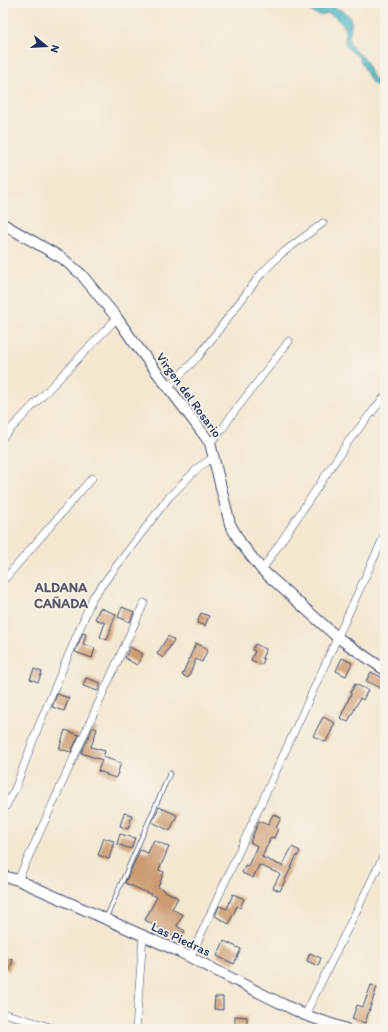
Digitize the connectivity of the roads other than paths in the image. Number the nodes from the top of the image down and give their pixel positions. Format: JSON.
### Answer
{"nodes":[{"id":1,"x":323,"y":223,"type":"dead end"},
{"id":2,"x":3,"y":224,"type":"edge"},
{"id":3,"x":117,"y":318,"type":"junction"},
{"id":4,"x":289,"y":341,"type":"dead end"},
{"id":5,"x":168,"y":387,"type":"junction"},
{"id":6,"x":385,"y":396,"type":"edge"},
{"id":7,"x":3,"y":437,"type":"edge"},
{"id":8,"x":210,"y":443,"type":"junction"},
{"id":9,"x":214,"y":457,"type":"junction"},
{"id":10,"x":92,"y":478,"type":"dead end"},
{"id":11,"x":385,"y":534,"type":"edge"},
{"id":12,"x":262,"y":570,"type":"junction"},
{"id":13,"x":3,"y":581,"type":"edge"},
{"id":14,"x":144,"y":603,"type":"dead end"},
{"id":15,"x":337,"y":637,"type":"junction"},
{"id":16,"x":385,"y":670,"type":"edge"},
{"id":17,"x":170,"y":773,"type":"dead end"},
{"id":18,"x":3,"y":811,"type":"edge"},
{"id":19,"x":385,"y":853,"type":"edge"},
{"id":20,"x":382,"y":865,"type":"edge"},
{"id":21,"x":3,"y":876,"type":"edge"},
{"id":22,"x":18,"y":880,"type":"junction"},
{"id":23,"x":106,"y":919,"type":"junction"},
{"id":24,"x":143,"y":936,"type":"junction"},
{"id":25,"x":190,"y":958,"type":"junction"},
{"id":26,"x":3,"y":1013,"type":"edge"},
{"id":27,"x":305,"y":1015,"type":"junction"},
{"id":28,"x":46,"y":1027,"type":"edge"},
{"id":29,"x":57,"y":1029,"type":"edge"},
{"id":30,"x":136,"y":1029,"type":"edge"},
{"id":31,"x":346,"y":1029,"type":"edge"}],
"edges":[{"from":1,"to":5,"type":"street"},
{"from":2,"to":3,"type":"street","name":"Virgen del Rosario"},
{"from":3,"to":5,"type":"street","name":"Virgen del Rosario"},
{"from":3,"to":7,"type":"street"},
{"from":4,"to":8,"type":"street"},
{"from":5,"to":8,"type":"street","name":"Virgen del Rosario"},
{"from":6,"to":12,"type":"street"},
{"from":8,"to":9,"type":"street","name":"Virgen del Rosario"},
{"from":9,"to":12,"type":"street","name":"Virgen del Rosario"},
{"from":9,"to":18,"type":"street"},
{"from":10,"to":13,"type":"street"},
{"from":11,"to":15,"type":"street"},
{"from":12,"to":15,"type":"street","name":"Virgen del Rosario"},
{"from":14,"to":22,"type":"street"},
{"from":15,"to":16,"type":"street","name":"Virgen del Rosario"},
{"from":15,"to":25,"type":"street"},
{"from":17,"to":23,"type":"lane"},
{"from":19,"to":20,"type":"street"},
{"from":20,"to":27,"type":"street"},
{"from":21,"to":22,"type":"street","name":"Las Piedras"},
{"from":22,"to":23,"type":"street","name":"Las Piedras"},
{"from":23,"to":24,"type":"street","name":"Las Piedras"},
{"from":24,"to":25,"type":"street","name":"Las Piedras"},
{"from":24,"to":30,"type":"street"},
{"from":25,"to":27,"type":"street","name":"Las Piedras"},
{"from":26,"to":28,"type":"street"},
{"from":27,"to":31,"type":"street","name":"Las Piedras"},
{"from":28,"to":29,"type":"street"}]}
